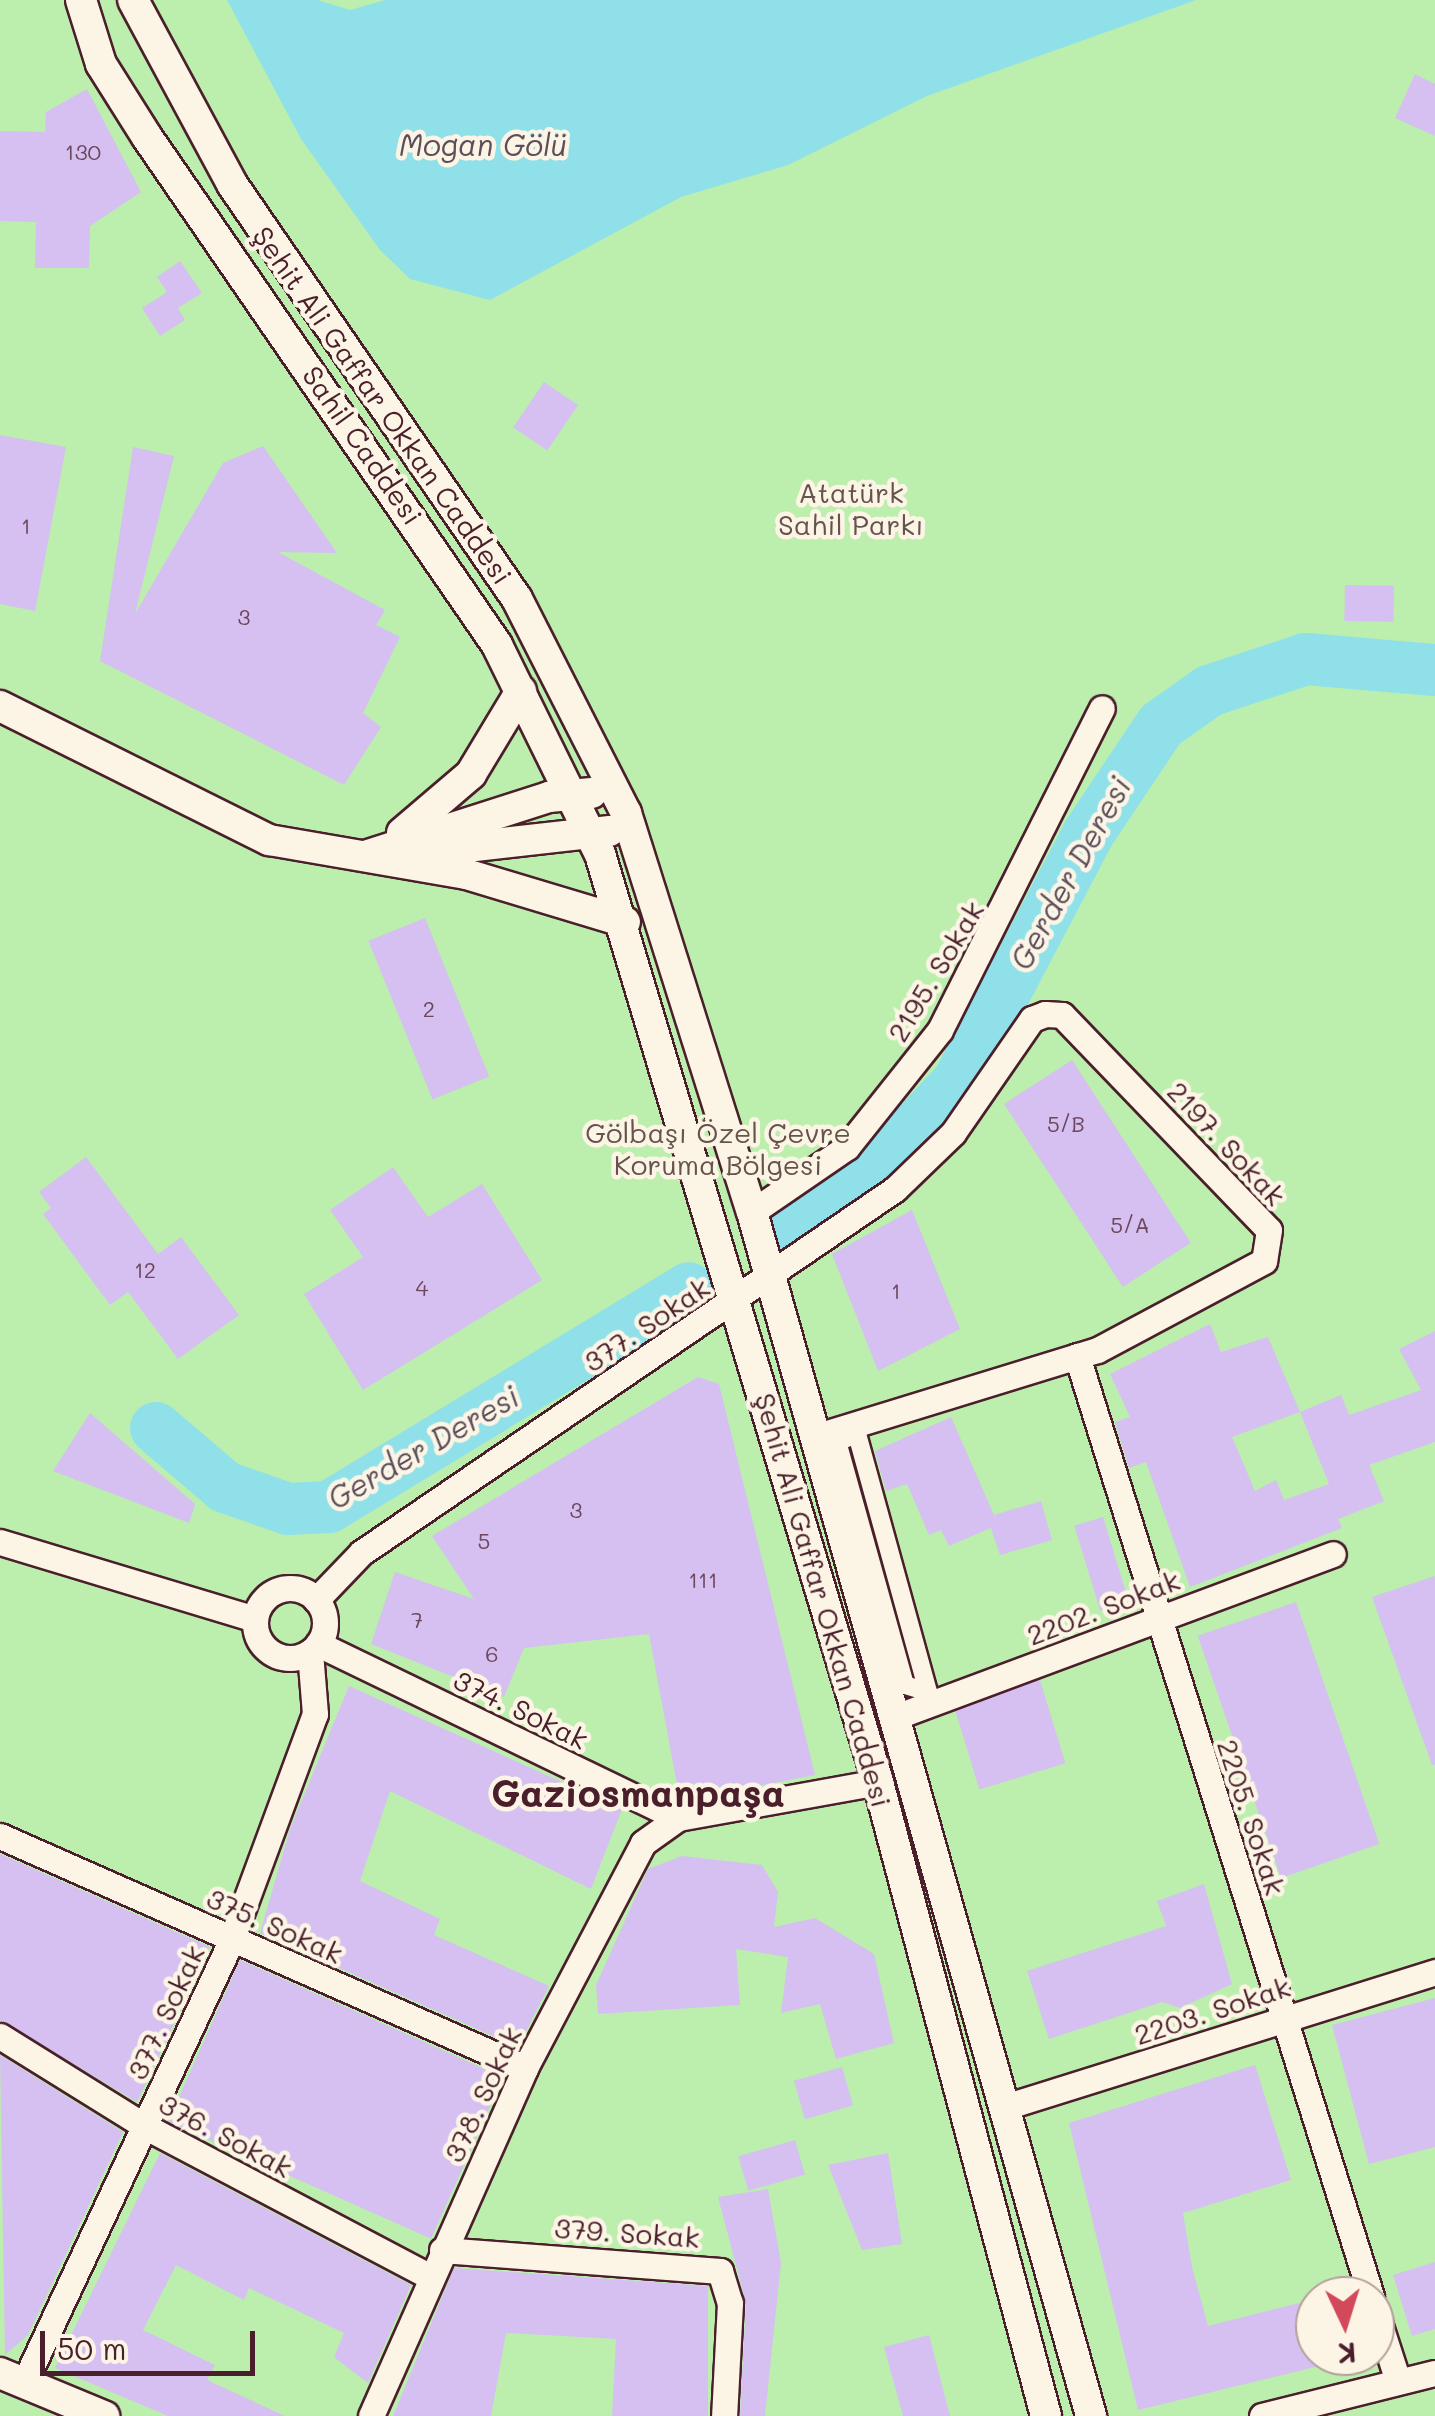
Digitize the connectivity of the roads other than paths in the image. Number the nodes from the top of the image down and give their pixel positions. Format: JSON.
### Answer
{"nodes":[{"id":1,"x":81,"y":0,"type":"edge"},
{"id":2,"x":133,"y":0,"type":"edge"},
{"id":3,"x":521,"y":691,"type":"junction"},
{"id":4,"x":0,"y":706,"type":"edge"},
{"id":5,"x":1102,"y":708,"type":"dead end"},
{"id":6,"x":574,"y":793,"type":"junction"},
{"id":7,"x":631,"y":826,"type":"junction"},
{"id":8,"x":596,"y":846,"type":"junction"},
{"id":9,"x":360,"y":857,"type":"junction"},
{"id":10,"x":626,"y":922,"type":"junction"},
{"id":11,"x":752,"y":1212,"type":"junction"},
{"id":12,"x":769,"y":1275,"type":"junction"},
{"id":13,"x":737,"y":1298,"type":"junction"},
{"id":14,"x":1077,"y":1356,"type":"junction"},
{"id":15,"x":814,"y":1437,"type":"junction"},
{"id":16,"x":0,"y":1542,"type":"edge"},
{"id":17,"x":1333,"y":1554,"type":"dead end"},
{"id":18,"x":316,"y":1600,"type":"junction"},
{"id":19,"x":255,"y":1619,"type":"junction"},
{"id":20,"x":1156,"y":1619,"type":"junction"},
{"id":21,"x":314,"y":1648,"type":"junction"},
{"id":22,"x":928,"y":1692,"type":"joint"},
{"id":23,"x":894,"y":1717,"type":"junction"},
{"id":24,"x":878,"y":1782,"type":"junction"},
{"id":25,"x":678,"y":1818,"type":"junction"},
{"id":26,"x":0,"y":1836,"type":"edge"},
{"id":27,"x":232,"y":1938,"type":"junction"},
{"id":28,"x":1435,"y":1972,"type":"edge"},
{"id":29,"x":1283,"y":2019,"type":"junction"},
{"id":30,"x":0,"y":2036,"type":"edge"},
{"id":31,"x":525,"y":2068,"type":"junction"},
{"id":32,"x":1008,"y":2106,"type":"junction"},
{"id":33,"x":146,"y":2126,"type":"junction"},
{"id":34,"x":442,"y":2250,"type":"junction"},
{"id":35,"x":1365,"y":2276,"type":"edge"},
{"id":36,"x":430,"y":2277,"type":"junction"},
{"id":37,"x":1395,"y":2372,"type":"edge"},
{"id":38,"x":1435,"y":2373,"type":"edge"},
{"id":39,"x":12,"y":2378,"type":"edge"},
{"id":40,"x":1398,"y":2381,"type":"junction"},
{"id":41,"x":1336,"y":2408,"type":"edge"},
{"id":42,"x":104,"y":2416,"type":"edge"},
{"id":43,"x":371,"y":2416,"type":"edge"},
{"id":44,"x":724,"y":2416,"type":"edge"},
{"id":45,"x":1046,"y":2416,"type":"edge"},
{"id":46,"x":1091,"y":2416,"type":"edge"},
{"id":47,"x":1262,"y":2416,"type":"edge"}],
"edges":[{"from":1,"to":3,"type":"street","name":"Sahil Caddesi"},
{"from":2,"to":7,"type":"street","name":"Şehit Ali Gaffar Okkan Caddesi"},
{"from":3,"to":6,"type":"street","name":"Şehit Ali Gaffar Okkan Caddesi"},
{"from":3,"to":9,"type":"street"},
{"from":4,"to":9,"type":"street"},
{"from":5,"to":11,"type":"street","name":"2195. Sokak"},
{"from":6,"to":7,"type":"street"},
{"from":6,"to":8,"type":"street","name":"Şehit Ali Gaffar Okkan Caddesi"},
{"from":6,"to":9,"type":"street"},
{"from":7,"to":8,"type":"street"},
{"from":7,"to":11,"type":"street","name":"Şehit Ali Gaffar Okkan Caddesi"},
{"from":8,"to":9,"type":"street"},
{"from":8,"to":10,"type":"street","name":"Şehit Ali Gaffar Okkan Caddesi"},
{"from":9,"to":10,"type":"street"},
{"from":10,"to":13,"type":"street","name":"Şehit Ali Gaffar Okkan Caddesi"},
{"from":11,"to":12,"type":"street","name":"Şehit Ali Gaffar Okkan Caddesi"},
{"from":12,"to":13,"type":"street","name":"377. Sokak"},
{"from":12,"to":14,"type":"street","name":"2197. Sokak"},
{"from":12,"to":15,"type":"street","name":"Şehit Ali Gaffar Okkan Caddesi"},
{"from":13,"to":18,"type":"street","name":"377. Sokak"},
{"from":13,"to":24,"type":"street","name":"Şehit Ali Gaffar Okkan Caddesi"},
{"from":14,"to":15,"type":"street","name":"2197. Sokak"},
{"from":14,"to":20,"type":"street","name":"2205. Sokak"},
{"from":15,"to":23,"type":"street","name":"Şehit Ali Gaffar Okkan Caddesi"},
{"from":16,"to":19,"type":"street"},
{"from":17,"to":20,"type":"street","name":"2202. Sokak"},
{"from":18,"to":19,"type":"street"},
{"from":18,"to":21,"type":"street"},
{"from":19,"to":21,"type":"street"},
{"from":20,"to":23,"type":"street","name":"2202. Sokak"},
{"from":20,"to":29,"type":"street","name":"2205. Sokak"},
{"from":21,"to":25,"type":"street","name":"374. Sokak"},
{"from":21,"to":27,"type":"street","name":"377. Sokak"},
{"from":22,"to":22,"type":"street"},
{"from":23,"to":32,"type":"street","name":"Şehit Ali Gaffar Okkan Caddesi"},
{"from":24,"to":25,"type":"street"},
{"from":24,"to":45,"type":"street","name":"Şehit Ali Gaffar Okkan Caddesi"},
{"from":25,"to":31,"type":"street","name":"378. Sokak"},
{"from":26,"to":27,"type":"street","name":"375. Sokak"},
{"from":27,"to":31,"type":"street","name":"375. Sokak"},
{"from":27,"to":33,"type":"street","name":"377. Sokak"},
{"from":28,"to":29,"type":"street","name":"2203. Sokak"},
{"from":29,"to":32,"type":"street","name":"2203. Sokak"},
{"from":29,"to":35,"type":"street","name":"2205. Sokak"},
{"from":30,"to":33,"type":"street","name":"376. Sokak"},
{"from":31,"to":34,"type":"street","name":"378. Sokak"},
{"from":32,"to":46,"type":"street","name":"Şehit Ali Gaffar Okkan Caddesi"},
{"from":33,"to":36,"type":"street","name":"376. Sokak"},
{"from":33,"to":39,"type":"street","name":"377. Sokak"},
{"from":34,"to":36,"type":"street","name":"378. Sokak"},
{"from":34,"to":44,"type":"street","name":"379. Sokak"},
{"from":36,"to":43,"type":"street","name":"378. Sokak"},
{"from":37,"to":40,"type":"street"},
{"from":38,"to":40,"type":"street"},
{"from":39,"to":42,"type":"street"},
{"from":40,"to":41,"type":"street"},
{"from":41,"to":47,"type":"street"}]}
